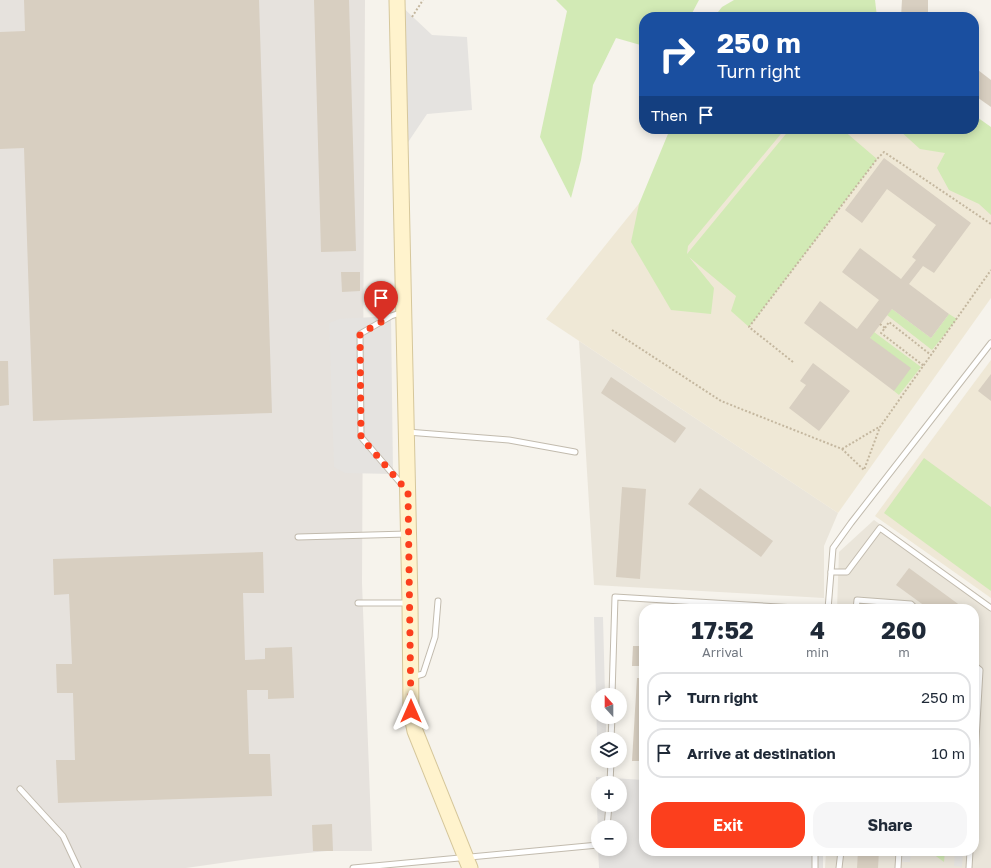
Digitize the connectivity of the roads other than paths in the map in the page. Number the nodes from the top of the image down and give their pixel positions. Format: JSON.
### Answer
{"nodes":[{"id":1,"x":397,"y":0,"type":"edge"},
{"id":2,"x":404,"y":312,"type":"junction"},
{"id":3,"x":991,"y":343,"type":"edge"},
{"id":4,"x":406,"y":432,"type":"junction"},
{"id":5,"x":575,"y":452,"type":"dead end"},
{"id":6,"x":408,"y":492,"type":"junction"},
{"id":7,"x":409,"y":534,"type":"junction"},
{"id":8,"x":298,"y":537,"type":"dead end"},
{"id":9,"x":831,"y":572,"type":"junction"},
{"id":10,"x":438,"y":601,"type":"dead end"},
{"id":11,"x":358,"y":603,"type":"dead end"},
{"id":12,"x":410,"y":603,"type":"junction"},
{"id":13,"x":730,"y":604,"type":"edge"},
{"id":14,"x":828,"y":604,"type":"edge"},
{"id":15,"x":857,"y":604,"type":"edge"},
{"id":16,"x":893,"y":604,"type":"edge"},
{"id":17,"x":991,"y":608,"type":"edge"},
{"id":18,"x":979,"y":669,"type":"edge"},
{"id":19,"x":411,"y":677,"type":"junction"},
{"id":20,"x":612,"y":688,"type":"edge"},
{"id":21,"x":979,"y":688,"type":"edge"},
{"id":22,"x":20,"y":789,"type":"dead end"},
{"id":23,"x":591,"y":846,"type":"edge"},
{"id":24,"x":815,"y":856,"type":"edge"},
{"id":25,"x":840,"y":856,"type":"edge"},
{"id":26,"x":899,"y":856,"type":"edge"},
{"id":27,"x":970,"y":856,"type":"edge"},
{"id":28,"x":467,"y":862,"type":"edge"},
{"id":29,"x":409,"y":865,"type":"edge"},
{"id":30,"x":78,"y":868,"type":"edge"},
{"id":31,"x":352,"y":868,"type":"edge"},
{"id":32,"x":815,"y":868,"type":"edge"},
{"id":33,"x":839,"y":868,"type":"edge"},
{"id":34,"x":898,"y":868,"type":"edge"},
{"id":35,"x":969,"y":868,"type":"edge"}],
"edges":[{"from":1,"to":2,"type":"street"},
{"from":2,"to":4,"type":"street"},
{"from":2,"to":6,"type":"lane"},
{"from":3,"to":9,"type":"lane"},
{"from":4,"to":5,"type":"lane"},
{"from":4,"to":6,"type":"street"},
{"from":6,"to":7,"type":"street"},
{"from":7,"to":8,"type":"lane"},
{"from":7,"to":12,"type":"street"},
{"from":9,"to":14,"type":"lane"},
{"from":9,"to":17,"type":"lane"},
{"from":10,"to":19,"type":"lane"},
{"from":11,"to":12,"type":"lane"},
{"from":12,"to":19,"type":"street"},
{"from":13,"to":20,"type":"lane"},
{"from":15,"to":16,"type":"lane"},
{"from":18,"to":21,"type":"lane"},
{"from":19,"to":28,"type":"street"},
{"from":22,"to":30,"type":"lane"},
{"from":23,"to":28,"type":"lane"},
{"from":24,"to":32,"type":"lane"},
{"from":25,"to":33,"type":"lane"},
{"from":26,"to":34,"type":"lane"},
{"from":27,"to":35,"type":"lane"},
{"from":28,"to":29,"type":"lane"},
{"from":29,"to":31,"type":"lane"}]}
